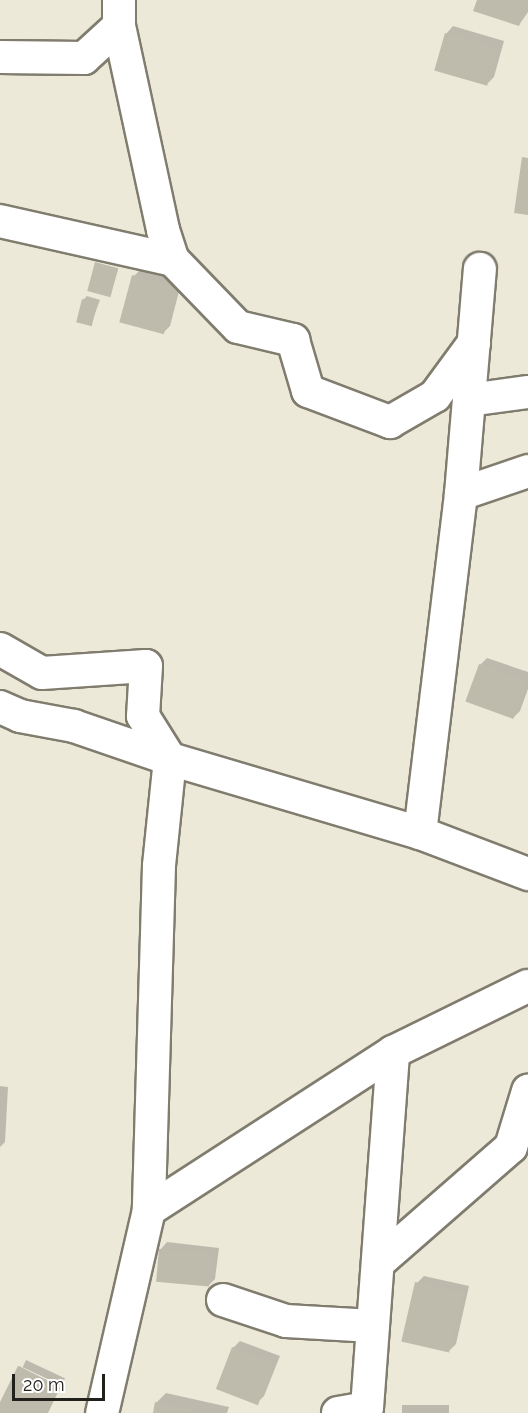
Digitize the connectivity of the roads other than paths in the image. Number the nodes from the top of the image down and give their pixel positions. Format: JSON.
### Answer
{"nodes":[{"id":1,"x":119,"y":13,"type":"edge"},
{"id":2,"x":0,"y":57,"type":"edge"},
{"id":3,"x":0,"y":221,"type":"edge"},
{"id":4,"x":173,"y":261,"type":"junction"},
{"id":5,"x":480,"y":269,"type":"dead end"},
{"id":6,"x":474,"y":343,"type":"junction"},
{"id":7,"x":528,"y":392,"type":"edge"},
{"id":8,"x":469,"y":400,"type":"junction"},
{"id":9,"x":528,"y":471,"type":"edge"},
{"id":10,"x":461,"y":494,"type":"junction"},
{"id":11,"x":0,"y":650,"type":"edge"},
{"id":12,"x":0,"y":707,"type":"edge"},
{"id":13,"x":170,"y":759,"type":"junction"},
{"id":14,"x":420,"y":833,"type":"junction"},
{"id":15,"x":528,"y":874,"type":"edge"},
{"id":16,"x":528,"y":986,"type":"edge"},
{"id":17,"x":393,"y":1052,"type":"junction"},
{"id":18,"x":528,"y":1091,"type":"edge"},
{"id":19,"x":149,"y":1210,"type":"junction"},
{"id":20,"x":378,"y":1263,"type":"junction"},
{"id":21,"x":223,"y":1300,"type":"dead end"},
{"id":22,"x":373,"y":1326,"type":"junction"},
{"id":23,"x":102,"y":1413,"type":"edge"},
{"id":24,"x":338,"y":1413,"type":"edge"}],
"edges":[{"from":1,"to":2,"type":"street"},
{"from":1,"to":4,"type":"street"},
{"from":3,"to":4,"type":"street"},
{"from":4,"to":6,"type":"street"},
{"from":5,"to":6,"type":"street"},
{"from":6,"to":8,"type":"street"},
{"from":7,"to":8,"type":"street"},
{"from":8,"to":10,"type":"street"},
{"from":9,"to":10,"type":"street"},
{"from":10,"to":14,"type":"street"},
{"from":11,"to":13,"type":"street"},
{"from":12,"to":13,"type":"street"},
{"from":13,"to":14,"type":"street"},
{"from":13,"to":19,"type":"street"},
{"from":14,"to":15,"type":"street"},
{"from":16,"to":17,"type":"street"},
{"from":17,"to":19,"type":"street"},
{"from":17,"to":20,"type":"street"},
{"from":18,"to":20,"type":"street"},
{"from":19,"to":23,"type":"street"},
{"from":20,"to":22,"type":"street"},
{"from":21,"to":22,"type":"street"},
{"from":22,"to":24,"type":"street"}]}
